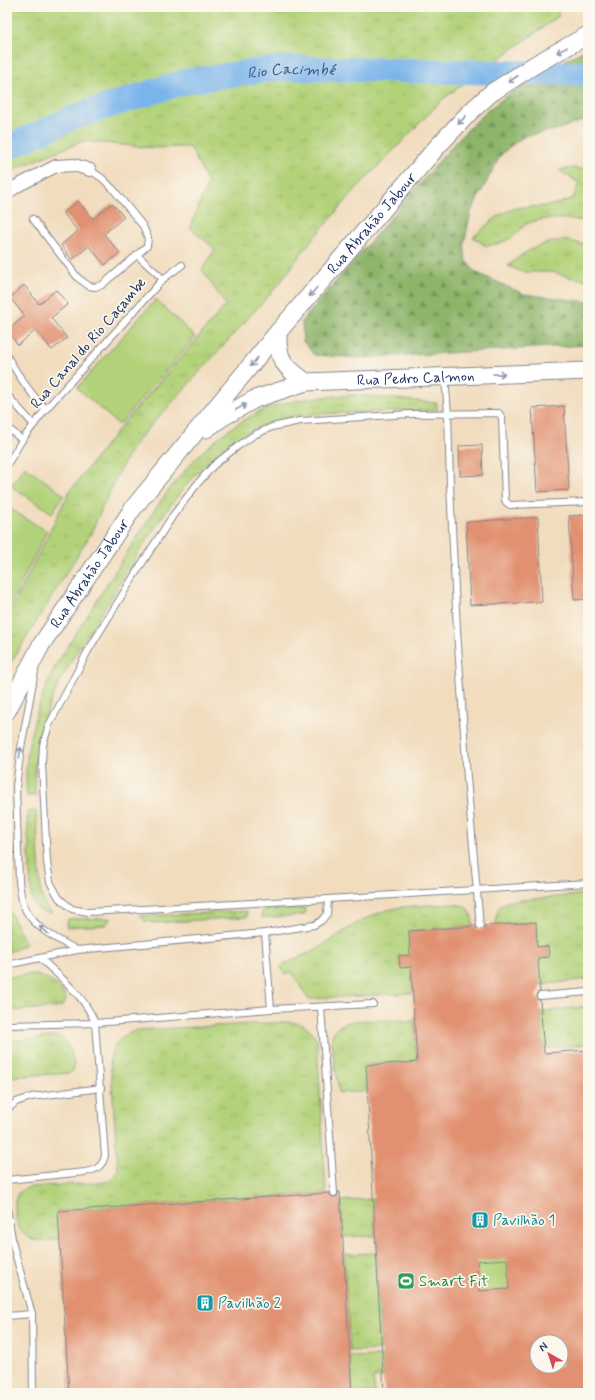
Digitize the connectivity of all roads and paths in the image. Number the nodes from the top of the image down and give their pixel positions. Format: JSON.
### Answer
{"nodes":[{"id":1,"x":588,"y":35,"type":"edge"},
{"id":2,"x":90,"y":170,"type":"joint"},
{"id":3,"x":7,"y":194,"type":"edge"},
{"id":4,"x":33,"y":219,"type":"dead end"},
{"id":5,"x":137,"y":255,"type":"junction"},
{"id":6,"x":182,"y":264,"type":"dead end"},
{"id":7,"x":162,"y":279,"type":"junction"},
{"id":8,"x":278,"y":332,"type":"junction"},
{"id":9,"x":7,"y":356,"type":"edge"},
{"id":10,"x":588,"y":371,"type":"edge"},
{"id":11,"x":445,"y":377,"type":"junction"},
{"id":12,"x":306,"y":382,"type":"junction"},
{"id":13,"x":7,"y":395,"type":"edge"},
{"id":14,"x":46,"y":409,"type":"junction"},
{"id":15,"x":448,"y":414,"type":"junction"},
{"id":16,"x":34,"y":424,"type":"junction"},
{"id":17,"x":7,"y":427,"type":"edge"},
{"id":18,"x":22,"y":440,"type":"junction"},
{"id":19,"x":186,"y":445,"type":"junction"},
{"id":20,"x":7,"y":465,"type":"edge"},
{"id":21,"x":588,"y":502,"type":"edge"},
{"id":22,"x":41,"y":645,"type":"junction"},
{"id":23,"x":7,"y":711,"type":"edge"},
{"id":24,"x":588,"y":883,"type":"edge"},
{"id":25,"x":477,"y":890,"type":"junction"},
{"id":26,"x":328,"y":899,"type":"junction"},
{"id":27,"x":480,"y":926,"type":"dead end"},
{"id":28,"x":265,"y":933,"type":"junction"},
{"id":29,"x":78,"y":950,"type":"junction"},
{"id":30,"x":40,"y":958,"type":"junction"},
{"id":31,"x":7,"y":965,"type":"edge"},
{"id":32,"x":588,"y":992,"type":"edge"},
{"id":33,"x":540,"y":996,"type":"dead end"},
{"id":34,"x":373,"y":1004,"type":"dead end"},
{"id":35,"x":321,"y":1007,"type":"junction"},
{"id":36,"x":272,"y":1009,"type":"junction"},
{"id":37,"x":95,"y":1023,"type":"junction"},
{"id":38,"x":7,"y":1025,"type":"edge"},
{"id":39,"x":101,"y":1088,"type":"junction"},
{"id":40,"x":7,"y":1110,"type":"edge"},
{"id":41,"x":7,"y":1180,"type":"edge"},
{"id":42,"x":334,"y":1193,"type":"dead end"},
{"id":43,"x":7,"y":1208,"type":"edge"},
{"id":44,"x":32,"y":1314,"type":"junction"},
{"id":45,"x":7,"y":1316,"type":"edge"},
{"id":46,"x":33,"y":1393,"type":"edge"}],
"edges":[{"from":1,"to":8,"type":"street","name":"Rua Abrahão Jabour","one_way":true},
{"from":2,"to":3,"type":"street"},
{"from":2,"to":5,"type":"lane"},
{"from":4,"to":5,"type":"lane"},
{"from":5,"to":7,"type":"lane"},
{"from":6,"to":7,"type":"lane","name":"Rua Canal do Rio Caçambe"},
{"from":7,"to":14,"type":"lane","name":"Rua Canal do Rio Caçambe"},
{"from":8,"to":12,"type":"street"},
{"from":8,"to":19,"type":"street","name":"Rua Abrahão Jabour","one_way":true},
{"from":9,"to":14,"type":"lane"},
{"from":11,"to":10,"type":"street","name":"Rua Pedro Calmon","one_way":true},
{"from":11,"to":12,"type":"street","name":"Rua Pedro Calmon"},
{"from":11,"to":15,"type":"lane"},
{"from":19,"to":12,"type":"street","name":"Rua Abrahão Jabour","one_way":true},
{"from":13,"to":16,"type":"lane"},
{"from":14,"to":16,"type":"lane","name":"Rua Canal do Rio Caçambe"},
{"from":15,"to":21,"type":"lane"},
{"from":15,"to":25,"type":"lane"},
{"from":15,"to":26,"type":"lane"},
{"from":16,"to":18,"type":"lane","name":"Rua Canal do Rio Caçambe"},
{"from":17,"to":18,"type":"lane"},
{"from":18,"to":20,"type":"lane","name":"Rua Canal do Rio Caçambe"},
{"from":19,"to":22,"type":"street","name":"Rua Abrahão Jabour"},
{"from":22,"to":23,"type":"street","name":"Rua Abrahão Jabour"},
{"from":29,"to":22,"type":"lane","one_way":true},
{"from":24,"to":25,"type":"lane"},
{"from":25,"to":26,"type":"lane"},
{"from":25,"to":27,"type":"lane"},
{"from":26,"to":28,"type":"lane"},
{"from":28,"to":29,"type":"lane"},
{"from":28,"to":36,"type":"lane"},
{"from":29,"to":30,"type":"lane"},
{"from":30,"to":31,"type":"lane"},
{"from":30,"to":37,"type":"lane"},
{"from":32,"to":33,"type":"lane"},
{"from":34,"to":35,"type":"lane"},
{"from":35,"to":36,"type":"lane"},
{"from":35,"to":42,"type":"lane"},
{"from":36,"to":37,"type":"lane"},
{"from":37,"to":38,"type":"lane"},
{"from":37,"to":39,"type":"lane"},
{"from":39,"to":40,"type":"lane"},
{"from":39,"to":41,"type":"lane"},
{"from":43,"to":44,"type":"lane"},
{"from":44,"to":45,"type":"lane"},
{"from":44,"to":46,"type":"lane"}]}
